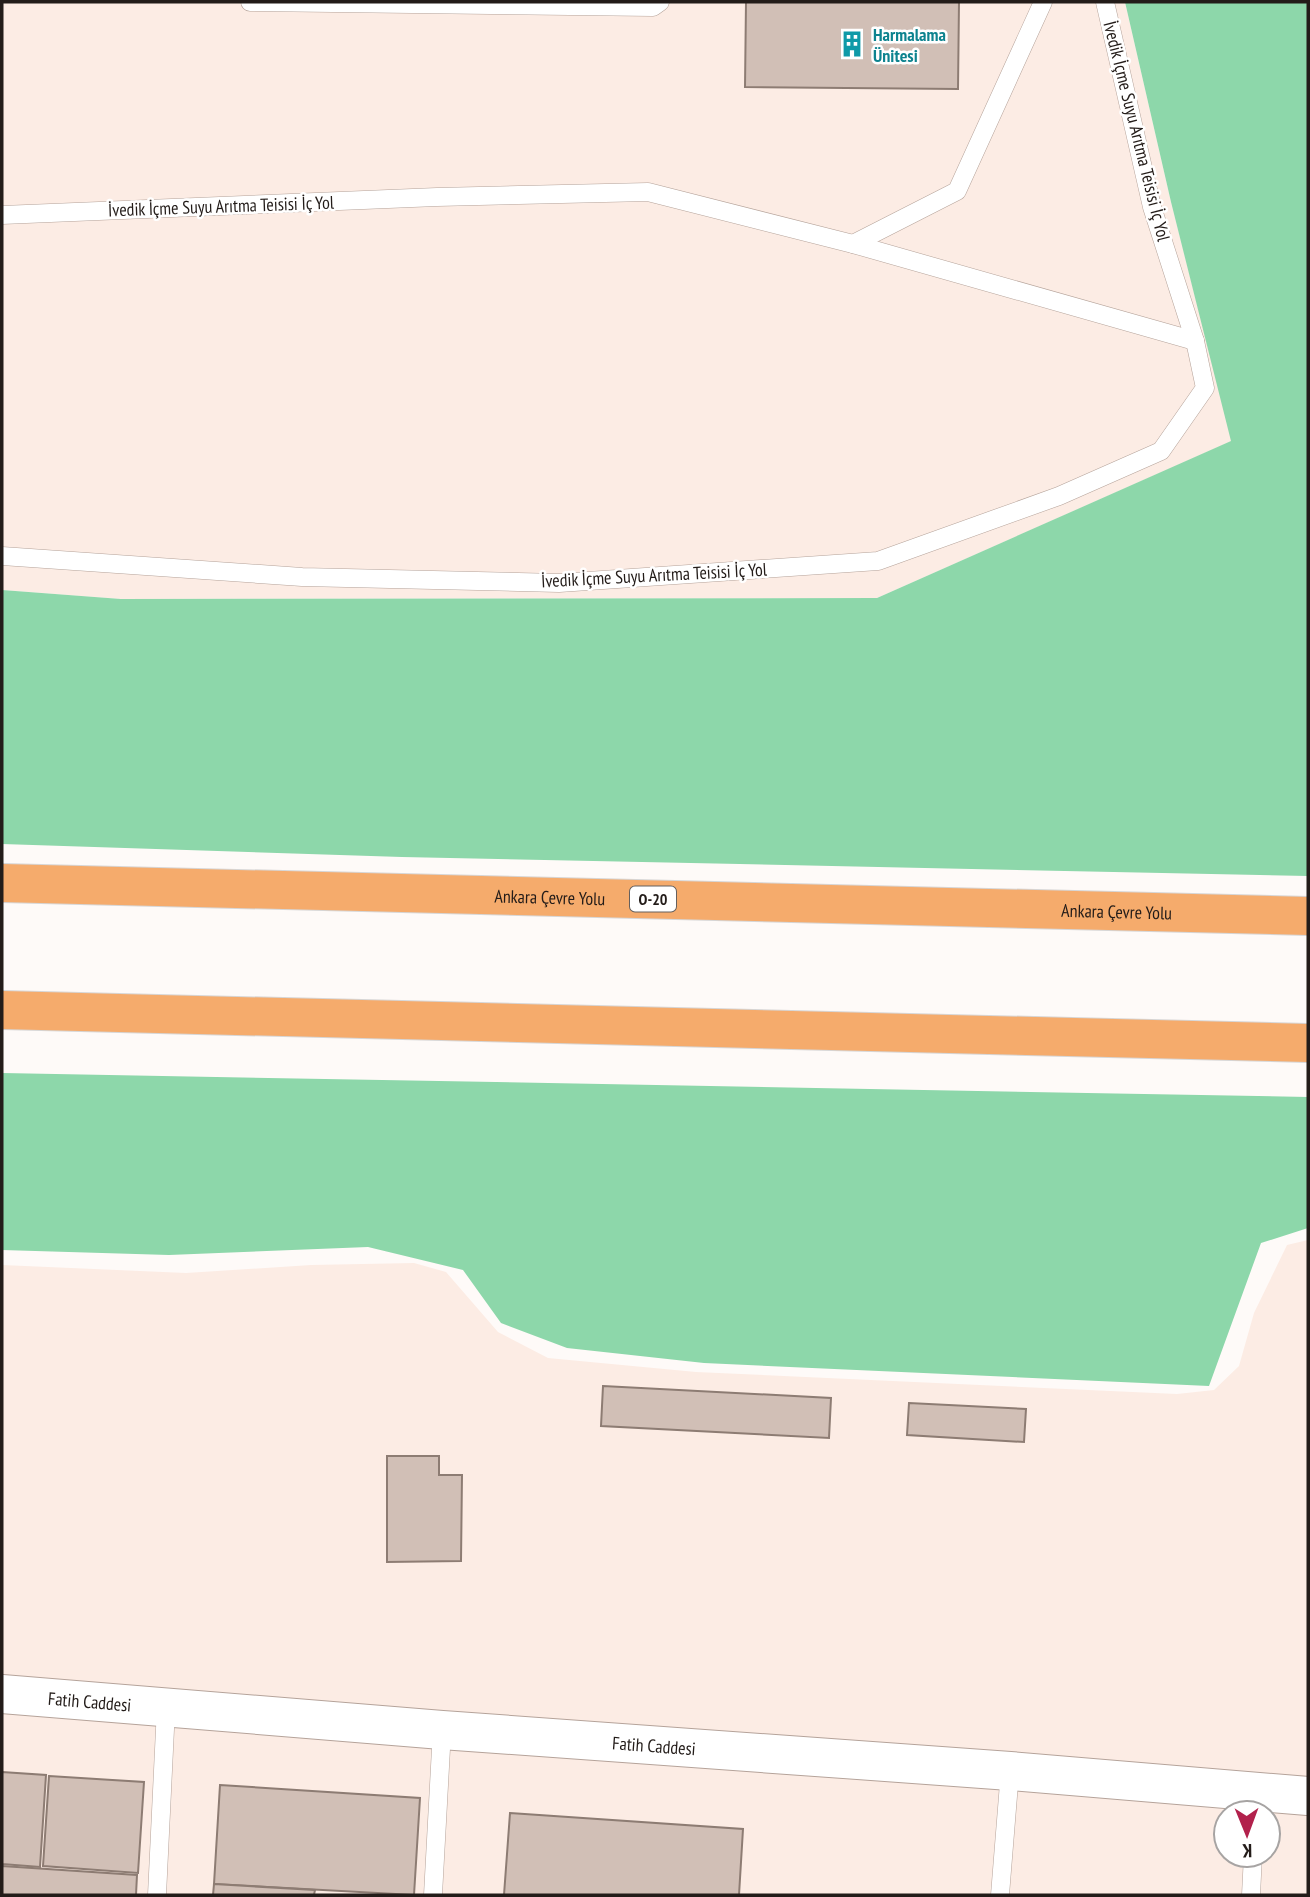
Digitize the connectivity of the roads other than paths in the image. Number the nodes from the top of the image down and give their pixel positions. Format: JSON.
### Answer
{"nodes":[{"id":1,"x":250,"y":2,"type":"edge"},
{"id":2,"x":660,"y":2,"type":"edge"},
{"id":3,"x":1043,"y":2,"type":"edge"},
{"id":4,"x":1105,"y":2,"type":"edge"},
{"id":5,"x":2,"y":215,"type":"edge"},
{"id":6,"x":853,"y":244,"type":"junction"},
{"id":7,"x":1195,"y":341,"type":"junction"},
{"id":8,"x":2,"y":556,"type":"edge"},
{"id":9,"x":2,"y":883,"type":"edge"},
{"id":10,"x":1306,"y":916,"type":"edge"},
{"id":11,"x":2,"y":1010,"type":"edge"},
{"id":12,"x":1305,"y":1042,"type":"edge"},
{"id":13,"x":2,"y":1693,"type":"edge"},
{"id":14,"x":166,"y":1708,"type":"junction"},
{"id":15,"x":442,"y":1730,"type":"junction"},
{"id":16,"x":1010,"y":1771,"type":"junction"},
{"id":17,"x":1308,"y":1796,"type":"edge"},
{"id":18,"x":1232,"y":1799,"type":"edge"},
{"id":19,"x":1282,"y":1799,"type":"edge"},
{"id":20,"x":1252,"y":1869,"type":"edge"},
{"id":21,"x":157,"y":1895,"type":"edge"},
{"id":22,"x":433,"y":1895,"type":"edge"},
{"id":23,"x":1000,"y":1895,"type":"edge"},
{"id":24,"x":1251,"y":1895,"type":"edge"}],
"edges":[{"from":1,"to":2,"type":"lane"},
{"from":3,"to":6,"type":"lane"},
{"from":4,"to":7,"type":"lane","name":"İvedik İçme Suyu Arıtma Teisisi İç Yol"},
{"from":5,"to":6,"type":"lane","name":"İvedik İçme Suyu Arıtma Teisisi İç Yol"},
{"from":6,"to":7,"type":"lane","name":"İvedik İçme Suyu Arıtma Teisisi İç Yol"},
{"from":7,"to":8,"type":"lane","name":"İvedik İçme Suyu Arıtma Teisisi İç Yol"},
{"from":9,"to":10,"type":"highway","name":"Ankara Çevre Yolu","number":"O-20"},
{"from":11,"to":12,"type":"highway"},
{"from":13,"to":14,"type":"street","name":"Fatih Caddesi"},
{"from":14,"to":15,"type":"street","name":"Fatih Caddesi"},
{"from":14,"to":21,"type":"lane"},
{"from":15,"to":16,"type":"street","name":"Fatih Caddesi"},
{"from":15,"to":22,"type":"lane"},
{"from":16,"to":18,"type":"street","name":"Fatih Caddesi"},
{"from":16,"to":23,"type":"lane"},
{"from":17,"to":19,"type":"street","name":"Fatih Caddesi"},
{"from":20,"to":24,"type":"lane"}]}
